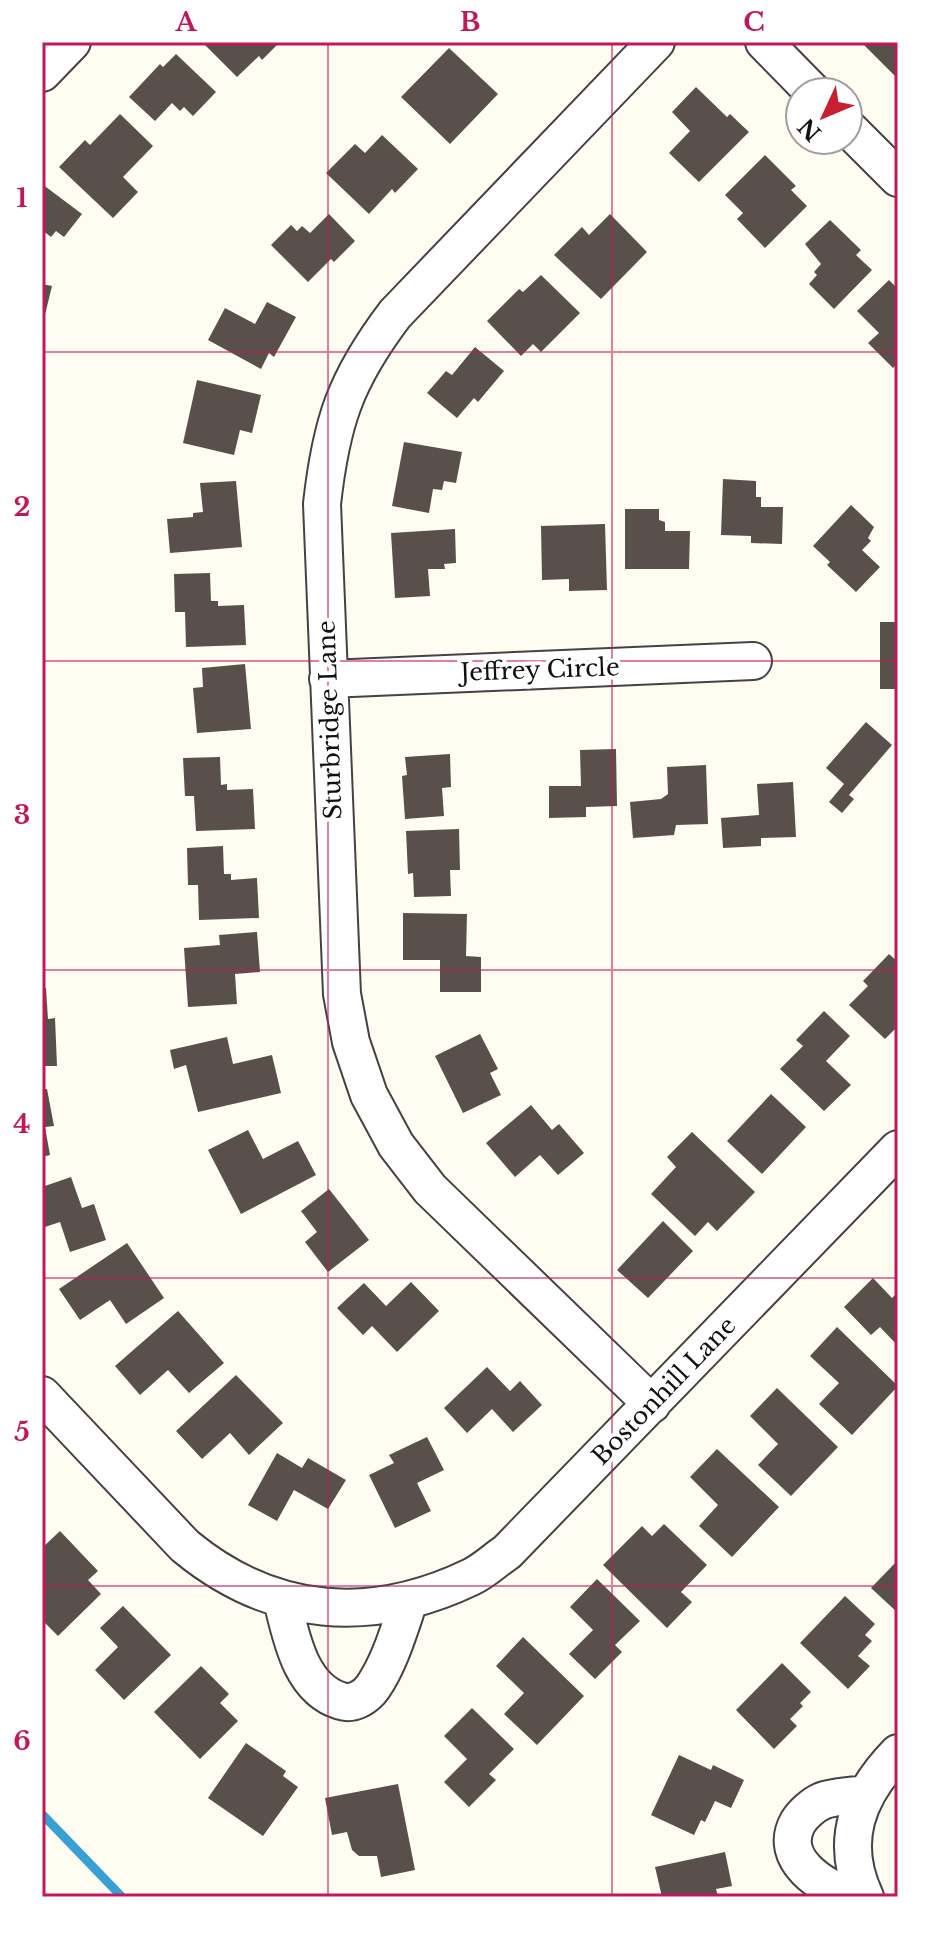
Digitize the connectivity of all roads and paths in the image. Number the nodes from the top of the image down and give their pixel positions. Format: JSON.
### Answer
{"nodes":[{"id":1,"x":72,"y":42,"type":"edge"},
{"id":2,"x":656,"y":42,"type":"edge"},
{"id":3,"x":764,"y":42,"type":"edge"},
{"id":4,"x":42,"y":73,"type":"edge"},
{"id":5,"x":797,"y":76,"type":"edge"},
{"id":6,"x":864,"y":144,"type":"edge"},
{"id":7,"x":898,"y":178,"type":"edge"},
{"id":8,"x":753,"y":661,"type":"dead end"},
{"id":9,"x":328,"y":679,"type":"junction"},
{"id":10,"x":897,"y":1153,"type":"edge"},
{"id":11,"x":42,"y":1395,"type":"edge"},
{"id":12,"x":652,"y":1404,"type":"junction"},
{"id":13,"x":282,"y":1600,"type":"junction"},
{"id":14,"x":409,"y":1601,"type":"junction"},
{"id":15,"x":898,"y":1753,"type":"edge"},
{"id":16,"x":866,"y":1794,"type":"junction"},
{"id":17,"x":853,"y":1897,"type":"edge"},
{"id":18,"x":865,"y":1897,"type":"edge"}],
"edges":[{"from":1,"to":4,"type":"street"},
{"from":2,"to":9,"type":"street","name":"Sturbridge Lane"},
{"from":3,"to":5,"type":"street"},
{"from":6,"to":7,"type":"street"},
{"from":8,"to":9,"type":"street","name":"Jeffrey Circle"},
{"from":9,"to":12,"type":"street","name":"Sturbridge Lane"},
{"from":10,"to":12,"type":"street","name":"Bostonhill Lane"},
{"from":11,"to":13,"type":"street","name":"Bostonhill Lane"},
{"from":12,"to":14,"type":"street","name":"Bostonhill Lane"},
{"from":13,"to":14,"type":"street","name":"Bostonhill Lane"},
{"from":13,"to":14,"type":"street"},
{"from":15,"to":16,"type":"street"},
{"from":16,"to":17,"type":"street"},
{"from":16,"to":18,"type":"street"}]}
